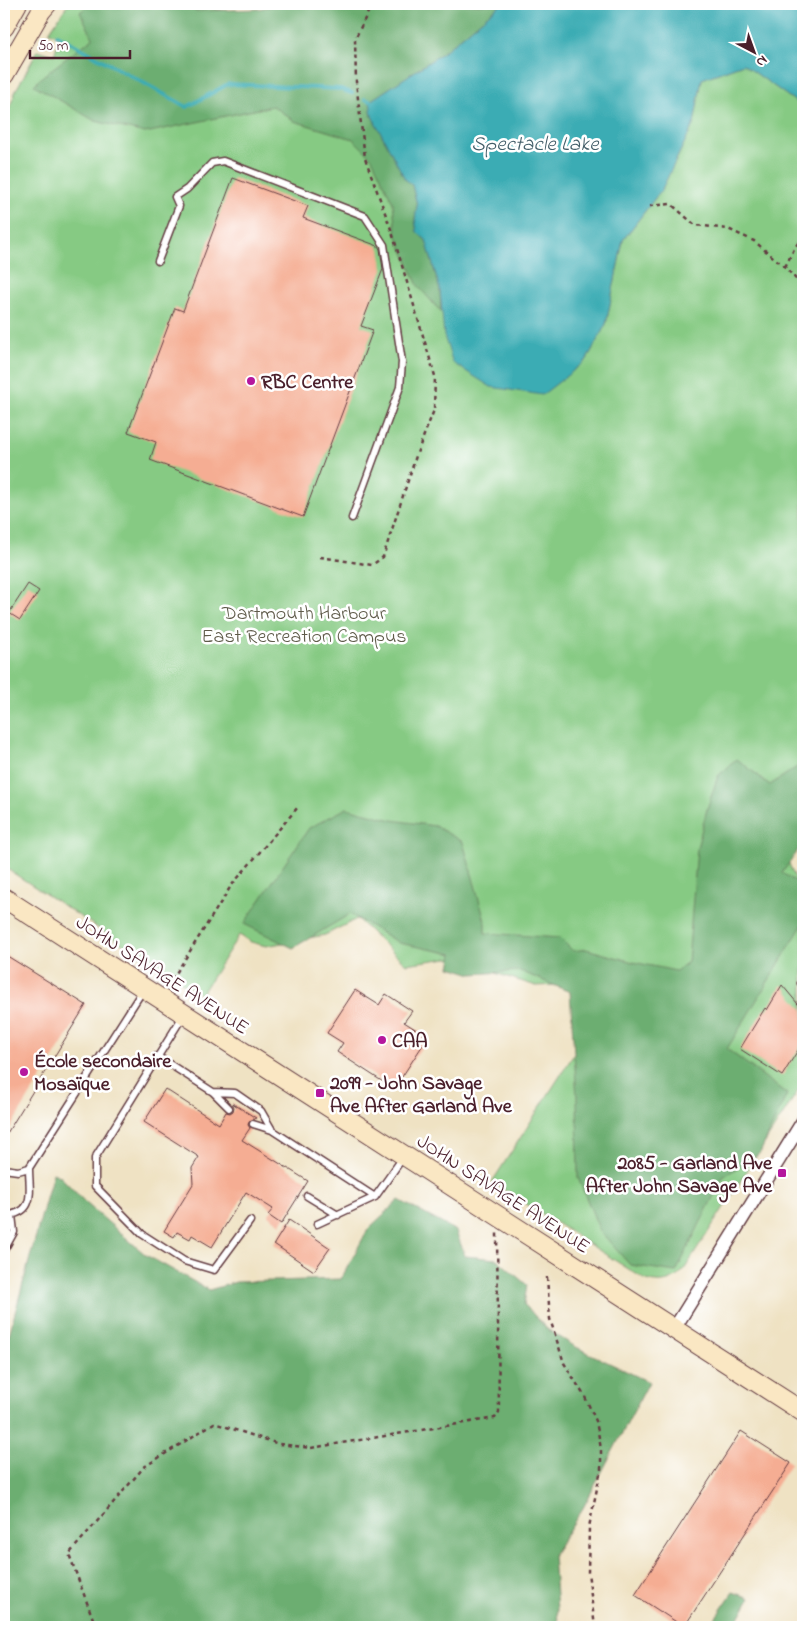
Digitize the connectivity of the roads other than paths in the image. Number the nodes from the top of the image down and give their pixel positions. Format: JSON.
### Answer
{"nodes":[{"id":1,"x":18,"y":4,"type":"edge"},
{"id":2,"x":47,"y":4,"type":"edge"},
{"id":3,"x":4,"y":27,"type":"edge"},
{"id":4,"x":4,"y":76,"type":"edge"},
{"id":5,"x":158,"y":261,"type":"dead end"},
{"id":6,"x":352,"y":518,"type":"dead end"},
{"id":7,"x":4,"y":898,"type":"edge"},
{"id":8,"x":803,"y":980,"type":"edge"},
{"id":9,"x":803,"y":984,"type":"edge"},
{"id":10,"x":152,"y":994,"type":"junction"},
{"id":11,"x":183,"y":1015,"type":"junction"},
{"id":12,"x":157,"y":1056,"type":"junction"},
{"id":13,"x":213,"y":1092,"type":"junction"},
{"id":14,"x":229,"y":1108,"type":"dead end"},
{"id":15,"x":803,"y":1121,"type":"edge"},
{"id":16,"x":252,"y":1124,"type":"dead end"},
{"id":17,"x":272,"y":1130,"type":"junction"},
{"id":18,"x":404,"y":1155,"type":"junction"},
{"id":19,"x":29,"y":1168,"type":"junction"},
{"id":20,"x":4,"y":1169,"type":"edge"},
{"id":21,"x":307,"y":1196,"type":"dead end"},
{"id":22,"x":375,"y":1197,"type":"junction"},
{"id":23,"x":12,"y":1215,"type":"junction"},
{"id":24,"x":338,"y":1215,"type":"junction"},
{"id":25,"x":4,"y":1216,"type":"edge"},
{"id":26,"x":250,"y":1221,"type":"dead end"},
{"id":27,"x":317,"y":1224,"type":"dead end"},
{"id":28,"x":4,"y":1250,"type":"edge"},
{"id":29,"x":674,"y":1329,"type":"junction"},
{"id":30,"x":803,"y":1412,"type":"edge"}],
"edges":[{"from":1,"to":3,"type":"main road"},
{"from":2,"to":4,"type":"main road"},
{"from":5,"to":6,"type":"lane"},
{"from":7,"to":10,"type":"main road","name":"JOHN SAVAGE AVENUE"},
{"from":8,"to":9,"type":"lane"},
{"from":10,"to":11,"type":"main road","name":"JOHN SAVAGE AVENUE"},
{"from":10,"to":19,"type":"lane"},
{"from":11,"to":12,"type":"lane"},
{"from":11,"to":18,"type":"main road","name":"JOHN SAVAGE AVENUE"},
{"from":12,"to":13,"type":"lane"},
{"from":12,"to":26,"type":"lane"},
{"from":13,"to":14,"type":"lane"},
{"from":13,"to":17,"type":"lane"},
{"from":15,"to":29,"type":"street"},
{"from":16,"to":17,"type":"lane"},
{"from":17,"to":22,"type":"lane"},
{"from":18,"to":22,"type":"lane"},
{"from":18,"to":29,"type":"main road","name":"JOHN SAVAGE AVENUE"},
{"from":19,"to":20,"type":"lane"},
{"from":19,"to":23,"type":"lane"},
{"from":21,"to":24,"type":"lane"},
{"from":22,"to":24,"type":"lane"},
{"from":23,"to":25,"type":"lane"},
{"from":23,"to":28,"type":"lane"},
{"from":24,"to":27,"type":"lane"},
{"from":29,"to":30,"type":"main road","name":"JOHN SAVAGE AVENUE"}]}
